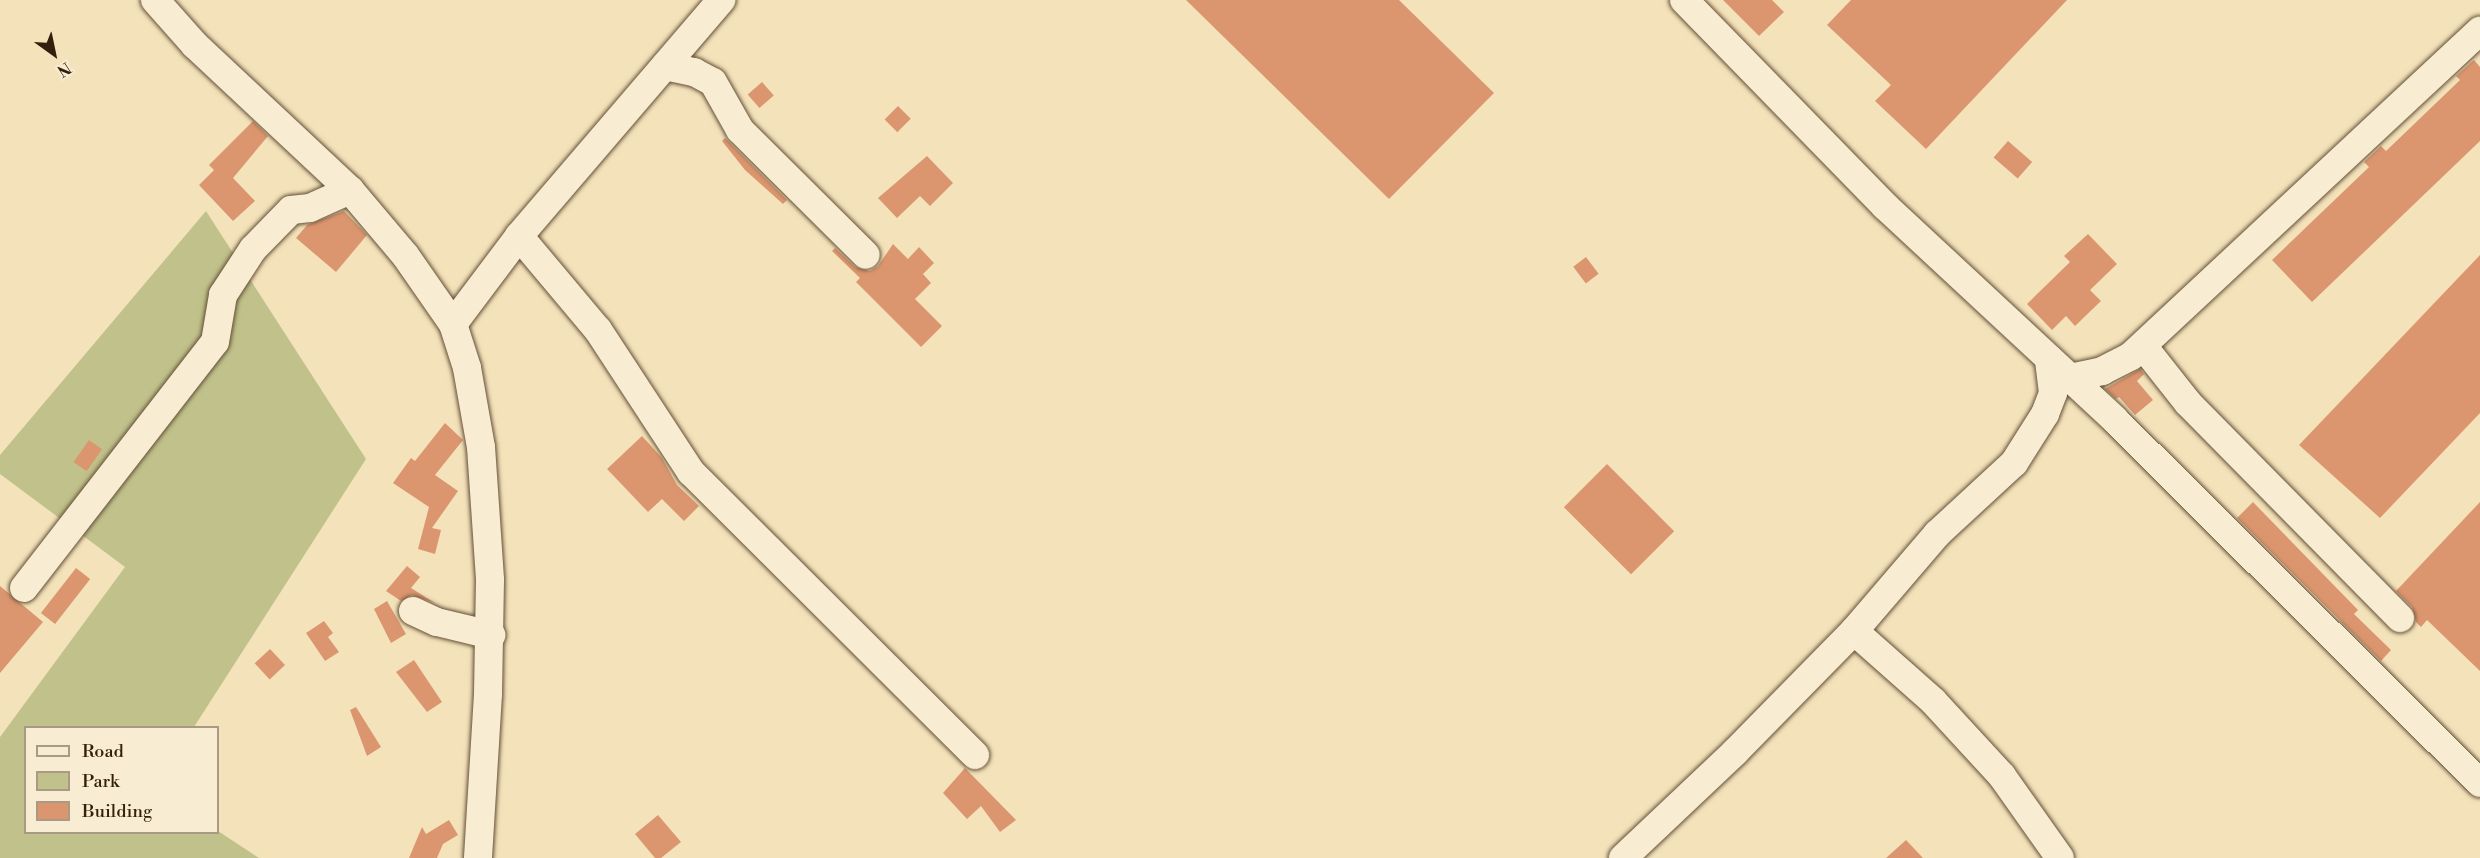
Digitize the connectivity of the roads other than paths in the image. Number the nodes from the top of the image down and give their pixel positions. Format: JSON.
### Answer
{"nodes":[{"id":1,"x":155,"y":0,"type":"edge"},
{"id":2,"x":721,"y":0,"type":"edge"},
{"id":3,"x":1684,"y":0,"type":"edge"},
{"id":4,"x":2480,"y":31,"type":"edge"},
{"id":5,"x":665,"y":66,"type":"junction"},
{"id":6,"x":350,"y":190,"type":"junction"},
{"id":7,"x":519,"y":236,"type":"junction"},
{"id":8,"x":866,"y":255,"type":"dead end"},
{"id":9,"x":453,"y":324,"type":"junction"},
{"id":10,"x":2143,"y":346,"type":"junction"},
{"id":11,"x":2049,"y":358,"type":"junction"},
{"id":12,"x":2070,"y":378,"type":"junction"},
{"id":13,"x":24,"y":588,"type":"dead end"},
{"id":14,"x":413,"y":611,"type":"dead end"},
{"id":15,"x":2400,"y":618,"type":"dead end"},
{"id":16,"x":1854,"y":631,"type":"junction"},
{"id":17,"x":491,"y":635,"type":"junction"},
{"id":18,"x":975,"y":755,"type":"dead end"},
{"id":19,"x":2480,"y":783,"type":"edge"},
{"id":20,"x":478,"y":858,"type":"edge"},
{"id":21,"x":1623,"y":858,"type":"edge"},
{"id":22,"x":2060,"y":858,"type":"edge"}],
"edges":[{"from":1,"to":6,"type":"street"},
{"from":2,"to":5,"type":"street"},
{"from":3,"to":11,"type":"street"},
{"from":4,"to":10,"type":"street"},
{"from":5,"to":7,"type":"street"},
{"from":5,"to":8,"type":"street"},
{"from":6,"to":9,"type":"street"},
{"from":6,"to":13,"type":"street"},
{"from":7,"to":9,"type":"street"},
{"from":7,"to":18,"type":"street"},
{"from":9,"to":17,"type":"street"},
{"from":10,"to":12,"type":"street"},
{"from":10,"to":15,"type":"street"},
{"from":11,"to":12,"type":"street"},
{"from":11,"to":16,"type":"street"},
{"from":12,"to":19,"type":"street"},
{"from":14,"to":17,"type":"street"},
{"from":16,"to":21,"type":"street"},
{"from":16,"to":22,"type":"street"},
{"from":17,"to":20,"type":"street"}]}
